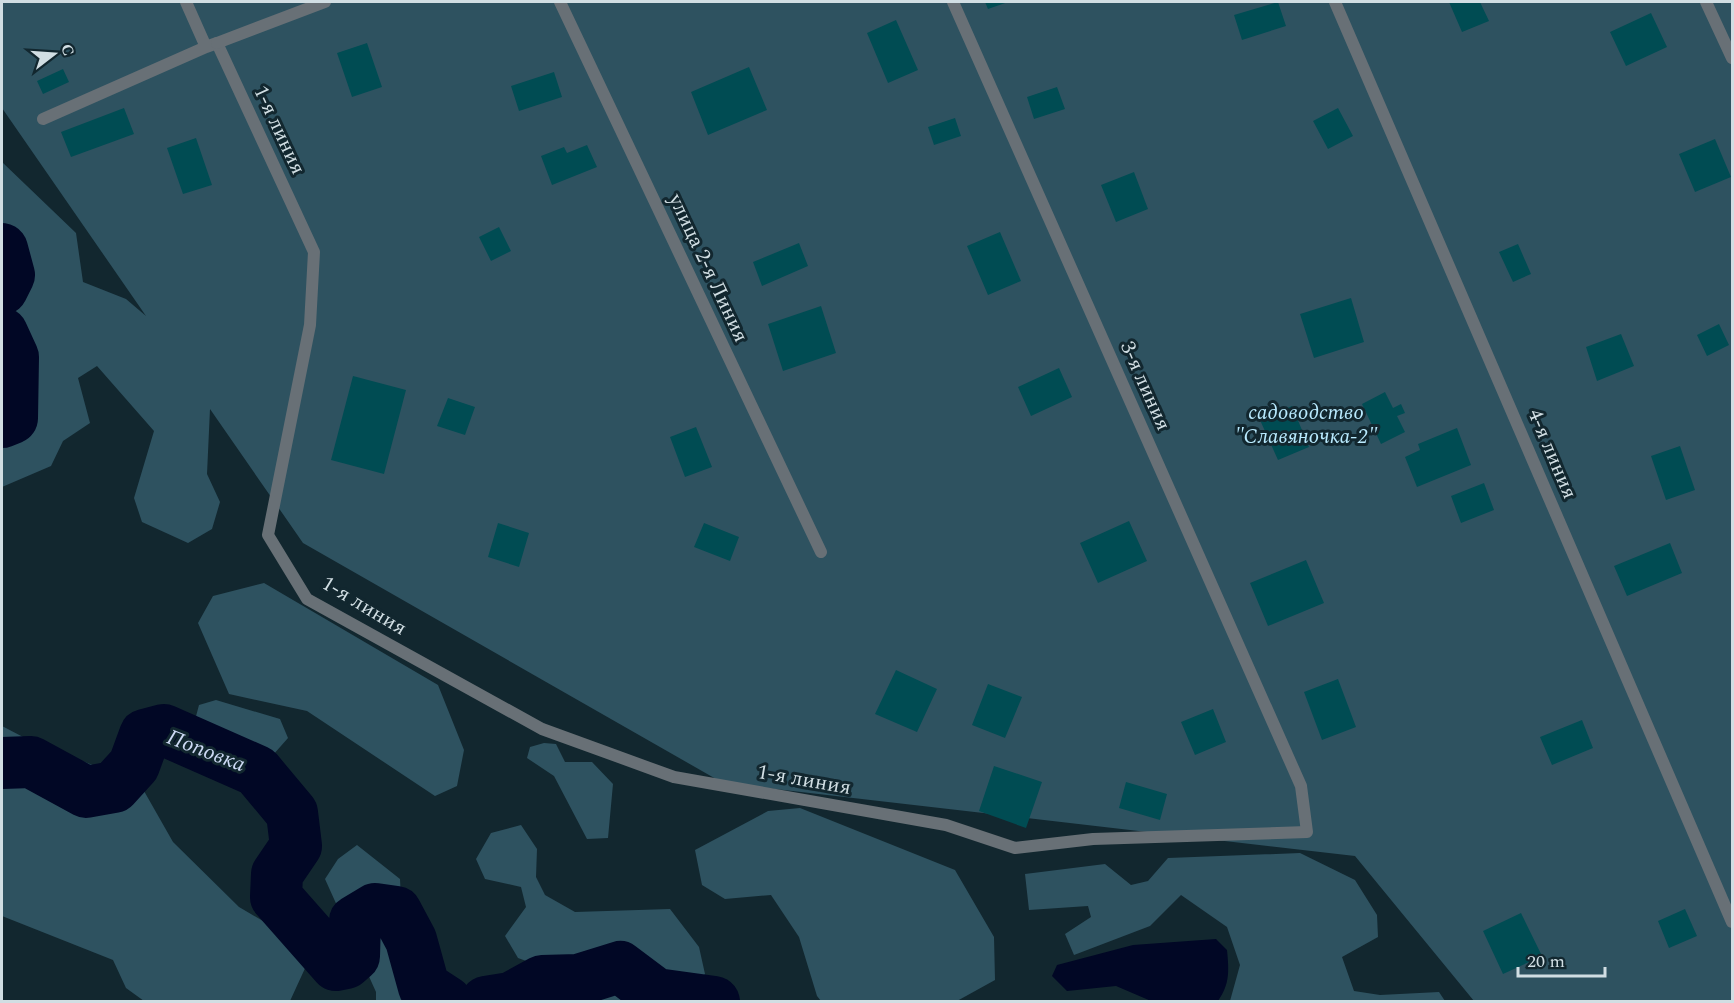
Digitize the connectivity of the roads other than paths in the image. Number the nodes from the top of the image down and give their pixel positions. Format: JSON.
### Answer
{"nodes":[{"id":1,"x":186,"y":2,"type":"edge"},
{"id":2,"x":325,"y":2,"type":"edge"},
{"id":3,"x":560,"y":2,"type":"edge"},
{"id":4,"x":953,"y":2,"type":"edge"},
{"id":5,"x":1335,"y":2,"type":"edge"},
{"id":6,"x":1706,"y":2,"type":"edge"},
{"id":7,"x":212,"y":45,"type":"junction"},
{"id":8,"x":1732,"y":58,"type":"edge"},
{"id":9,"x":43,"y":119,"type":"dead end"},
{"id":10,"x":821,"y":552,"type":"dead end"},
{"id":11,"x":946,"y":825,"type":"joint"},
{"id":12,"x":1732,"y":922,"type":"edge"}],
"edges":[{"from":1,"to":7,"type":"street","name":"1-я линия"},
{"from":2,"to":7,"type":"street"},
{"from":3,"to":10,"type":"street","name":"улица 2-я Линия"},
{"from":4,"to":11,"type":"street","name":"3-я линия"},
{"from":5,"to":12,"type":"street","name":"4-я линия"},
{"from":6,"to":8,"type":"street"},
{"from":7,"to":9,"type":"street"},
{"from":7,"to":11,"type":"street","name":"1-я линия"}]}
